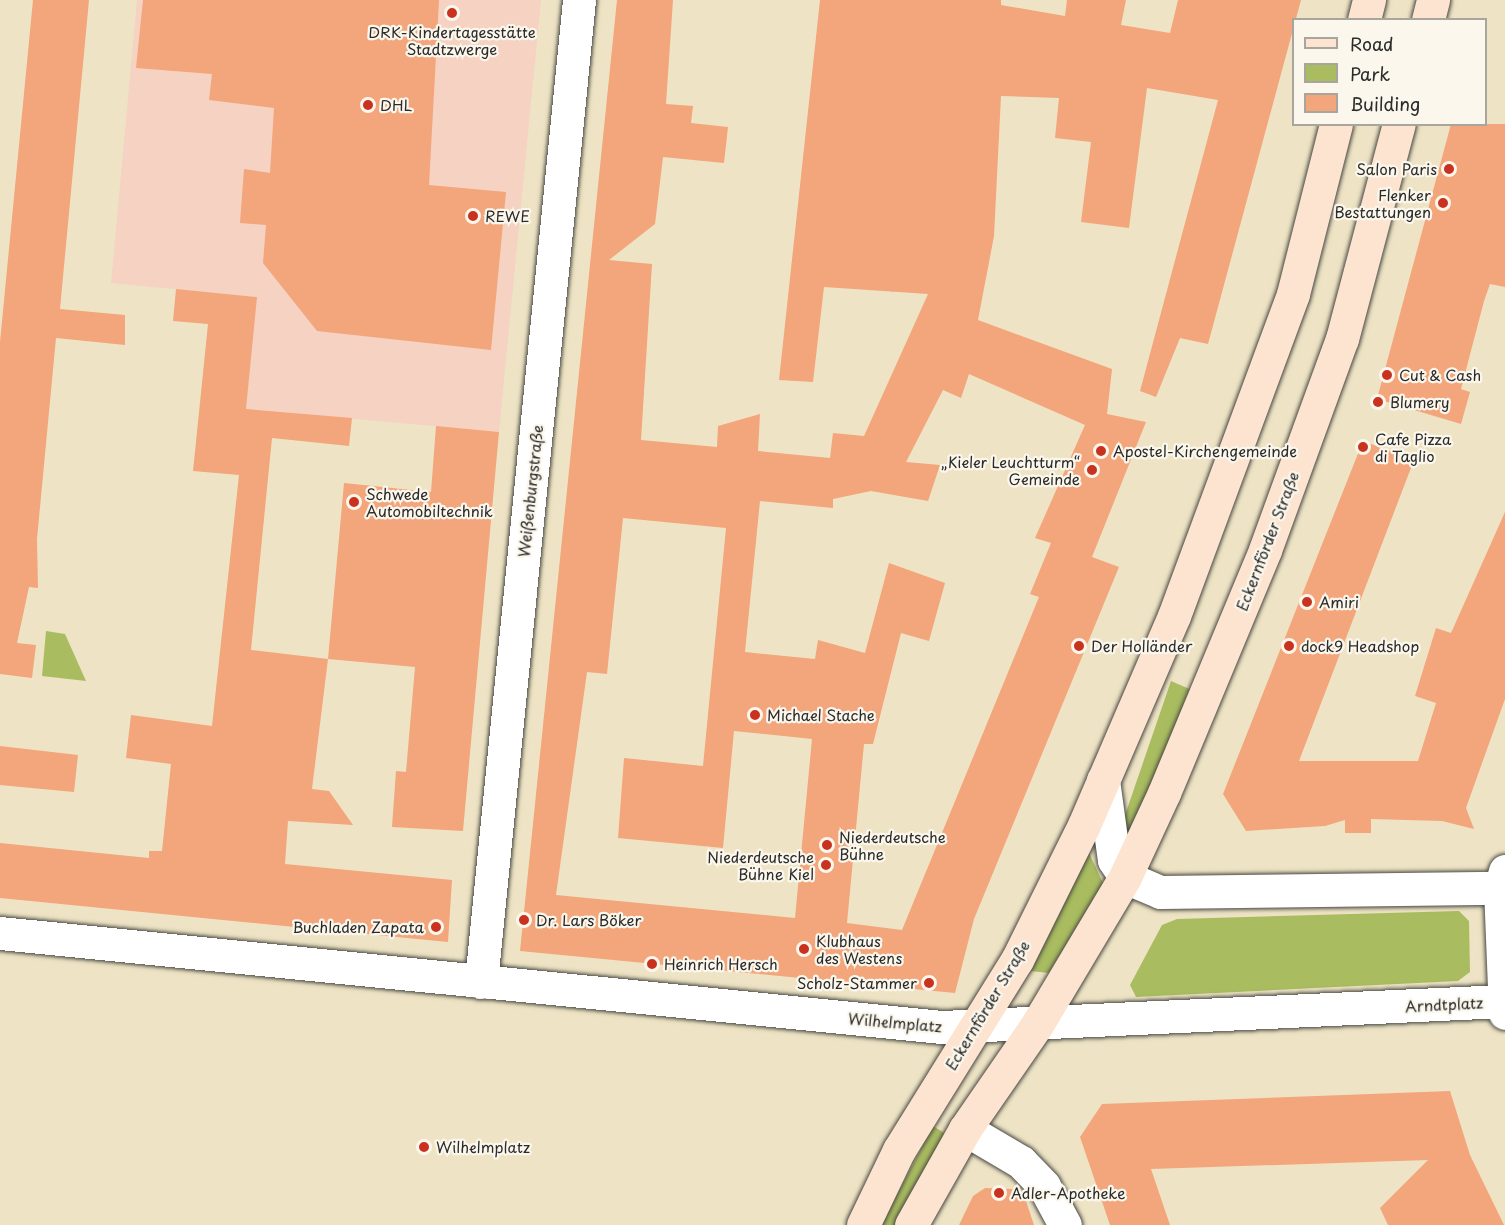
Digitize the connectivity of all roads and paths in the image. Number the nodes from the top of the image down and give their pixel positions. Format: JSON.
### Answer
{"nodes":[{"id":1,"x":579,"y":0,"type":"edge"},
{"id":2,"x":1369,"y":0,"type":"edge"},
{"id":3,"x":1433,"y":0,"type":"edge"},
{"id":4,"x":1364,"y":18,"type":"edge"},
{"id":5,"x":1428,"y":18,"type":"edge"},
{"id":6,"x":1335,"y":126,"type":"edge"},
{"id":7,"x":1398,"y":126,"type":"edge"},
{"id":8,"x":1103,"y":780,"type":"junction"},
{"id":9,"x":1125,"y":877,"type":"junction"},
{"id":10,"x":1503,"y":879,"type":"edge"},
{"id":11,"x":0,"y":933,"type":"edge"},
{"id":12,"x":481,"y":982,"type":"junction"},
{"id":13,"x":1504,"y":1007,"type":"edge"},
{"id":14,"x":1038,"y":1023,"type":"junction"},
{"id":15,"x":975,"y":1028,"type":"junction"},
{"id":16,"x":965,"y":1128,"type":"junction"},
{"id":17,"x":863,"y":1225,"type":"edge"},
{"id":18,"x":911,"y":1225,"type":"edge"},
{"id":19,"x":1065,"y":1225,"type":"edge"}],
"edges":[{"from":1,"to":12,"type":"street","name":"Weißenburgstraße"},
{"from":2,"to":4,"type":"main road"},
{"from":3,"to":5,"type":"main road"},
{"from":6,"to":8,"type":"main road","name":"Eckernförder Straße"},
{"from":7,"to":9,"type":"main road","name":"Eckernförder Straße"},
{"from":8,"to":9,"type":"street"},
{"from":8,"to":15,"type":"main road","name":"Eckernförder Straße"},
{"from":9,"to":10,"type":"street","name":"Arndtplatz"},
{"from":9,"to":14,"type":"main road","name":"Eckernförder Straße"},
{"from":10,"to":13,"type":"street","name":"Arndtplatz"},
{"from":11,"to":12,"type":"street","name":"Wilhelmplatz"},
{"from":12,"to":15,"type":"street","name":"Wilhelmplatz"},
{"from":13,"to":14,"type":"street","name":"Arndtplatz"},
{"from":14,"to":15,"type":"street","name":"Wilhelmplatz"},
{"from":14,"to":16,"type":"main road","name":"Eckernförder Straße"},
{"from":15,"to":17,"type":"main road","name":"Eckernförder Straße"},
{"from":16,"to":18,"type":"main road","name":"Eckernförder Straße"},
{"from":16,"to":19,"type":"street"}]}
